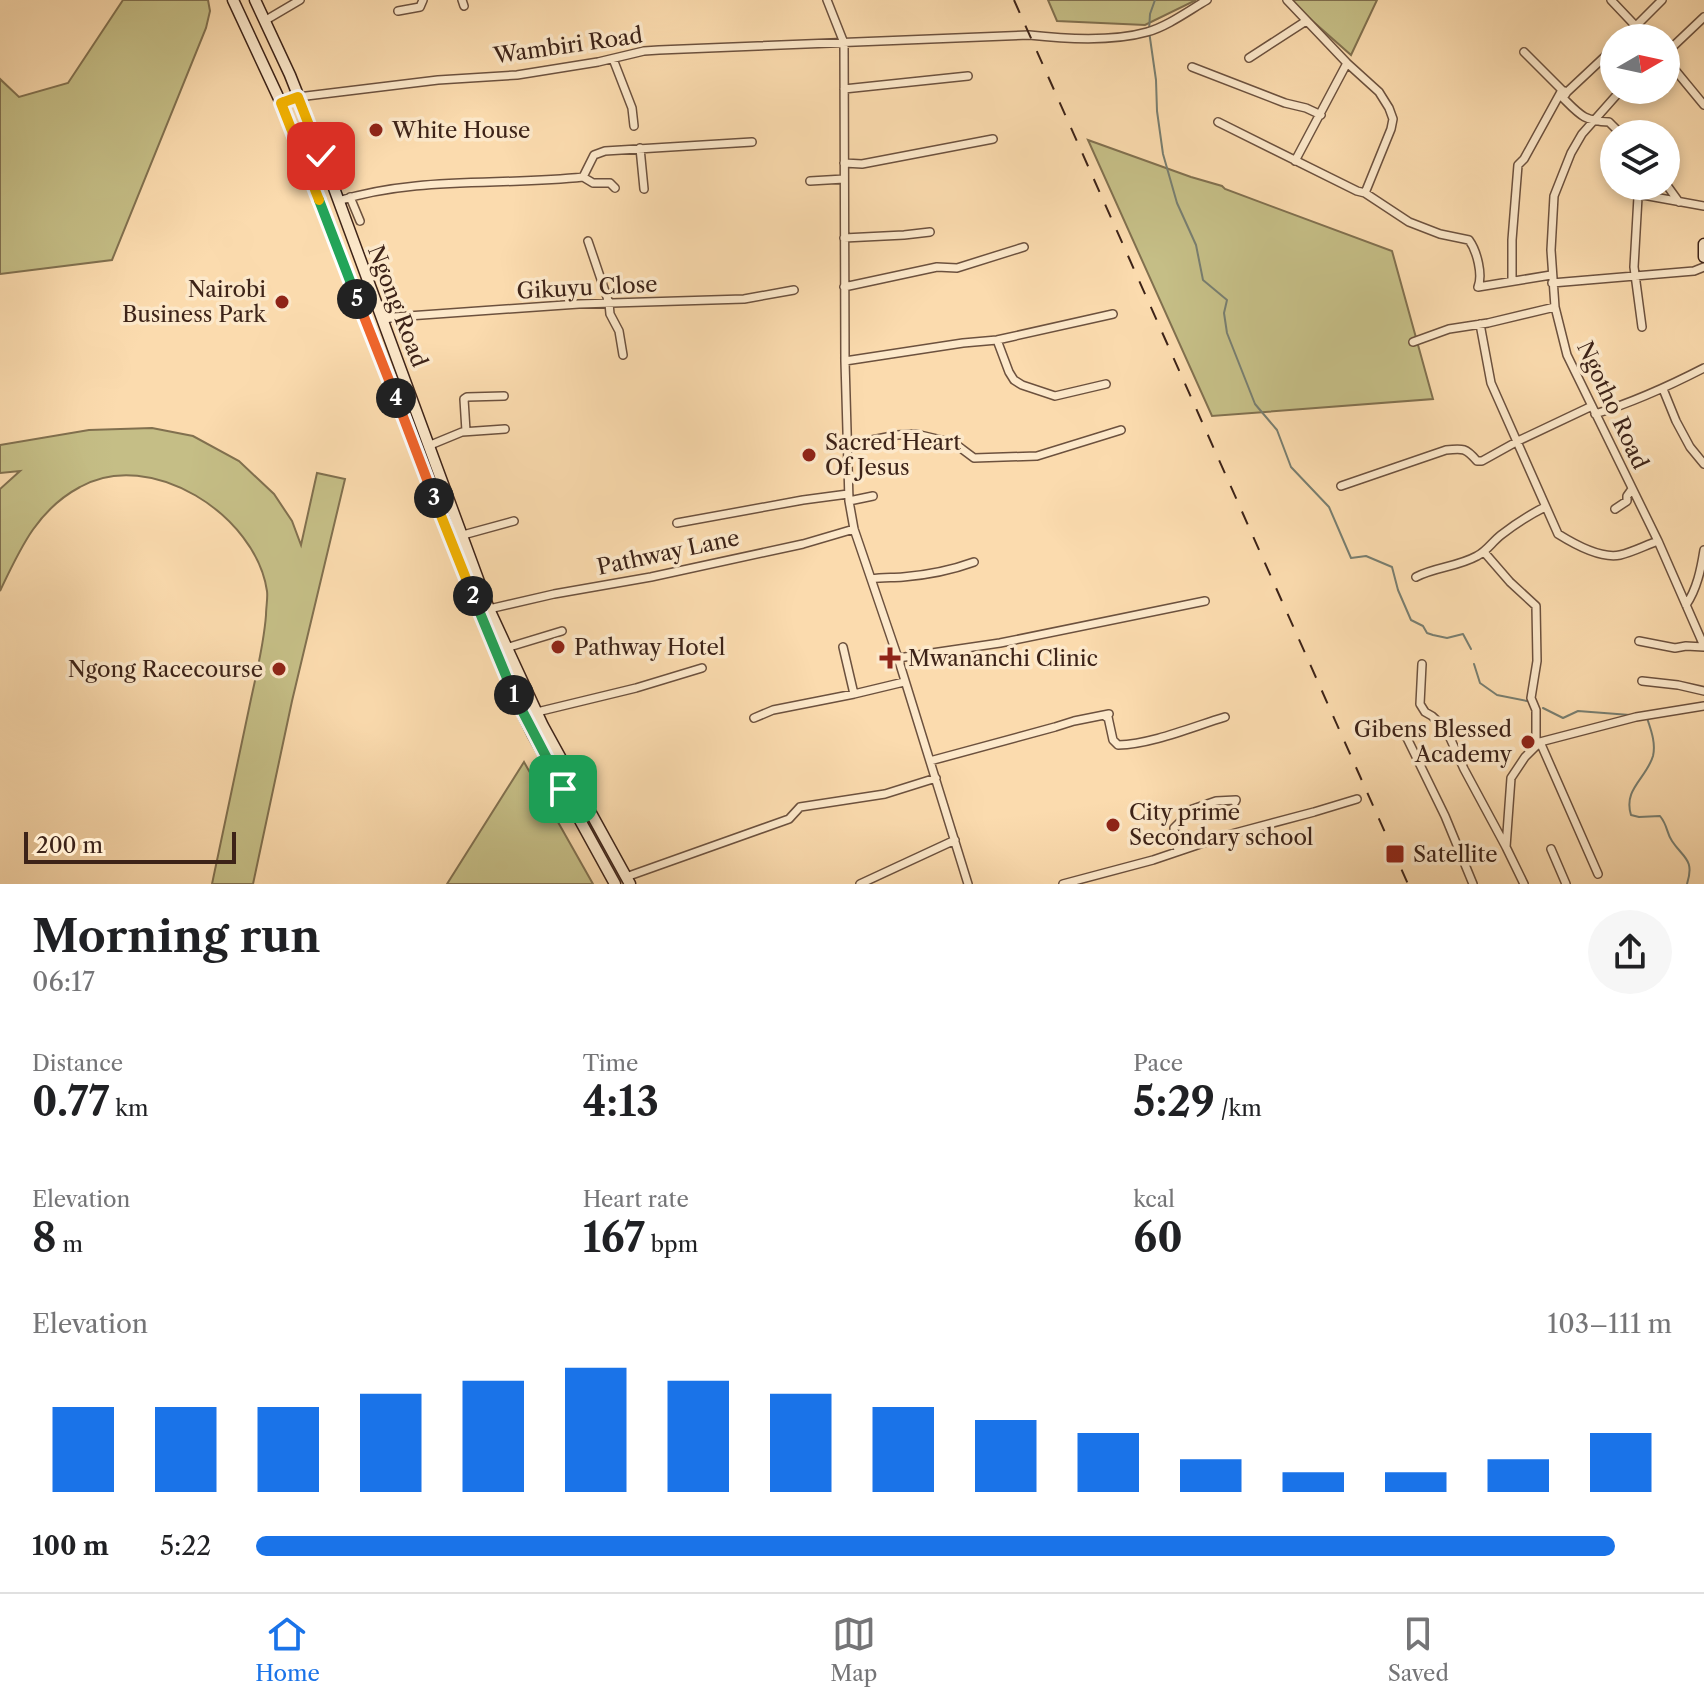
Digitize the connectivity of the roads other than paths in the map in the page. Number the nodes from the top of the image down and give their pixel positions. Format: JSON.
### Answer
{"nodes":[{"id":1,"x":233,"y":0,"type":"edge"},
{"id":2,"x":255,"y":0,"type":"edge"},
{"id":3,"x":300,"y":0,"type":"edge"},
{"id":4,"x":423,"y":0,"type":"edge"},
{"id":5,"x":827,"y":0,"type":"edge"},
{"id":6,"x":1207,"y":0,"type":"edge"},
{"id":7,"x":1287,"y":0,"type":"edge"},
{"id":8,"x":1611,"y":0,"type":"edge"},
{"id":9,"x":1662,"y":0,"type":"edge"},
{"id":10,"x":398,"y":11,"type":"dead end"},
{"id":11,"x":1704,"y":17,"type":"edge"},
{"id":12,"x":266,"y":20,"type":"junction"},
{"id":13,"x":1306,"y":21,"type":"junction"},
{"id":14,"x":1633,"y":24,"type":"edge"},
{"id":15,"x":1639,"y":24,"type":"edge"},
{"id":16,"x":1680,"y":42,"type":"edge"},
{"id":17,"x":844,"y":43,"type":"junction"},
{"id":18,"x":1524,"y":52,"type":"dead end"},
{"id":19,"x":1249,"y":58,"type":"dead end"},
{"id":20,"x":613,"y":59,"type":"junction"},
{"id":21,"x":1600,"y":60,"type":"edge"},
{"id":22,"x":1347,"y":63,"type":"junction"},
{"id":23,"x":1192,"y":67,"type":"dead end"},
{"id":24,"x":1680,"y":74,"type":"edge"},
{"id":25,"x":968,"y":76,"type":"dead end"},
{"id":26,"x":844,"y":89,"type":"junction"},
{"id":27,"x":1564,"y":91,"type":"junction"},
{"id":28,"x":298,"y":97,"type":"junction"},
{"id":29,"x":281,"y":103,"type":"junction"},
{"id":30,"x":1608,"y":104,"type":"edge"},
{"id":31,"x":1704,"y":105,"type":"edge"},
{"id":32,"x":1321,"y":115,"type":"junction"},
{"id":33,"x":1218,"y":122,"type":"dead end"},
{"id":34,"x":1592,"y":122,"type":"junction"},
{"id":35,"x":1600,"y":122,"type":"edge"},
{"id":36,"x":634,"y":126,"type":"dead end"},
{"id":37,"x":993,"y":139,"type":"dead end"},
{"id":38,"x":752,"y":142,"type":"dead end"},
{"id":39,"x":640,"y":148,"type":"junction"},
{"id":40,"x":1295,"y":161,"type":"junction"},
{"id":41,"x":844,"y":163,"type":"junction"},
{"id":42,"x":583,"y":177,"type":"junction"},
{"id":43,"x":844,"y":179,"type":"junction"},
{"id":44,"x":810,"y":181,"type":"dead end"},
{"id":45,"x":615,"y":188,"type":"dead end"},
{"id":46,"x":644,"y":189,"type":"dead end"},
{"id":47,"x":1365,"y":193,"type":"junction"},
{"id":48,"x":350,"y":197,"type":"junction"},
{"id":49,"x":338,"y":201,"type":"junction"},
{"id":50,"x":1679,"y":202,"type":"joint"},
{"id":51,"x":1704,"y":206,"type":"edge"},
{"id":52,"x":360,"y":221,"type":"dead end"},
{"id":53,"x":930,"y":232,"type":"dead end"},
{"id":54,"x":844,"y":238,"type":"junction"},
{"id":55,"x":588,"y":241,"type":"dead end"},
{"id":56,"x":1704,"y":244,"type":"edge"},
{"id":57,"x":1024,"y":247,"type":"dead end"},
{"id":58,"x":1704,"y":257,"type":"edge"},
{"id":59,"x":1704,"y":267,"type":"edge"},
{"id":60,"x":1636,"y":276,"type":"junction"},
{"id":61,"x":1552,"y":279,"type":"junction"},
{"id":62,"x":1512,"y":281,"type":"junction"},
{"id":63,"x":844,"y":287,"type":"junction"},
{"id":64,"x":794,"y":290,"type":"dead end"},
{"id":65,"x":609,"y":303,"type":"junction"},
{"id":66,"x":1555,"y":307,"type":"junction"},
{"id":67,"x":1113,"y":314,"type":"dead end"},
{"id":68,"x":382,"y":320,"type":"junction"},
{"id":69,"x":1480,"y":324,"type":"junction"},
{"id":70,"x":1642,"y":327,"type":"dead end"},
{"id":71,"x":997,"y":340,"type":"junction"},
{"id":72,"x":1413,"y":342,"type":"dead end"},
{"id":73,"x":623,"y":355,"type":"dead end"},
{"id":74,"x":845,"y":361,"type":"junction"},
{"id":75,"x":1704,"y":368,"type":"edge"},
{"id":76,"x":1106,"y":384,"type":"dead end"},
{"id":77,"x":1663,"y":389,"type":"junction"},
{"id":78,"x":504,"y":396,"type":"dead end"},
{"id":79,"x":1594,"y":410,"type":"junction"},
{"id":80,"x":505,"y":429,"type":"dead end"},
{"id":81,"x":1121,"y":430,"type":"dead end"},
{"id":82,"x":466,"y":431,"type":"junction"},
{"id":83,"x":1518,"y":441,"type":"junction"},
{"id":84,"x":847,"y":445,"type":"junction"},
{"id":85,"x":428,"y":446,"type":"junction"},
{"id":86,"x":1704,"y":464,"type":"edge"},
{"id":87,"x":1341,"y":486,"type":"dead end"},
{"id":88,"x":1632,"y":489,"type":"junction"},
{"id":89,"x":873,"y":496,"type":"dead end"},
{"id":90,"x":848,"y":497,"type":"junction"},
{"id":91,"x":1545,"y":507,"type":"junction"},
{"id":92,"x":1615,"y":509,"type":"dead end"},
{"id":93,"x":514,"y":521,"type":"dead end"},
{"id":94,"x":677,"y":523,"type":"dead end"},
{"id":95,"x":854,"y":529,"type":"junction"},
{"id":96,"x":463,"y":535,"type":"junction"},
{"id":97,"x":1658,"y":541,"type":"junction"},
{"id":98,"x":1704,"y":550,"type":"edge"},
{"id":99,"x":1484,"y":552,"type":"junction"},
{"id":100,"x":974,"y":562,"type":"dead end"},
{"id":101,"x":1416,"y":577,"type":"dead end"},
{"id":102,"x":871,"y":579,"type":"junction"},
{"id":103,"x":1205,"y":601,"type":"dead end"},
{"id":104,"x":1686,"y":605,"type":"junction"},
{"id":105,"x":489,"y":609,"type":"junction"},
{"id":106,"x":562,"y":631,"type":"dead end"},
{"id":107,"x":1639,"y":641,"type":"dead end"},
{"id":108,"x":1704,"y":646,"type":"edge"},
{"id":109,"x":843,"y":647,"type":"dead end"},
{"id":110,"x":506,"y":648,"type":"junction"},
{"id":111,"x":898,"y":658,"type":"junction"},
{"id":112,"x":1422,"y":664,"type":"dead end"},
{"id":113,"x":702,"y":668,"type":"dead end"},
{"id":114,"x":1642,"y":681,"type":"dead end"},
{"id":115,"x":904,"y":682,"type":"junction"},
{"id":116,"x":1704,"y":691,"type":"edge"},
{"id":117,"x":854,"y":694,"type":"junction"},
{"id":118,"x":1704,"y":706,"type":"edge"},
{"id":119,"x":537,"y":712,"type":"junction"},
{"id":120,"x":1225,"y":717,"type":"dead end"},
{"id":121,"x":754,"y":718,"type":"dead end"},
{"id":122,"x":1405,"y":734,"type":"dead end"},
{"id":123,"x":1538,"y":744,"type":"junction"},
{"id":124,"x":930,"y":761,"type":"junction"},
{"id":125,"x":936,"y":778,"type":"junction"},
{"id":126,"x":1357,"y":799,"type":"dead end"},
{"id":127,"x":1235,"y":802,"type":"dead end"},
{"id":128,"x":955,"y":840,"type":"junction"},
{"id":129,"x":1506,"y":847,"type":"junction"},
{"id":130,"x":1551,"y":849,"type":"dead end"},
{"id":131,"x":1178,"y":851,"type":"junction"},
{"id":132,"x":1598,"y":874,"type":"dead end"},
{"id":133,"x":628,"y":880,"type":"edge"},
{"id":134,"x":615,"y":884,"type":"edge"},
{"id":135,"x":860,"y":884,"type":"edge"},
{"id":136,"x":968,"y":884,"type":"edge"},
{"id":137,"x":1063,"y":884,"type":"edge"},
{"id":138,"x":1473,"y":884,"type":"edge"},
{"id":139,"x":1524,"y":884,"type":"edge"},
{"id":140,"x":1566,"y":884,"type":"edge"}],
"edges":[{"from":1,"to":29,"type":"main road","name":"Ngong Road"},
{"from":2,"to":12,"type":"main road","name":"Ngong Road"},
{"from":3,"to":12,"type":"street"},
{"from":4,"to":10,"type":"street"},
{"from":5,"to":17,"type":"street"},
{"from":6,"to":17,"type":"street","name":"Wambiri Road"},
{"from":7,"to":13,"type":"street"},
{"from":8,"to":14,"type":"street"},
{"from":9,"to":15,"type":"street"},
{"from":11,"to":16,"type":"street"},
{"from":12,"to":28,"type":"main road","name":"Ngong Road"},
{"from":13,"to":19,"type":"street"},
{"from":13,"to":22,"type":"street"},
{"from":17,"to":20,"type":"street","name":"Wambiri Road"},
{"from":17,"to":26,"type":"street"},
{"from":18,"to":27,"type":"street"},
{"from":20,"to":28,"type":"street","name":"Wambiri Road"},
{"from":20,"to":36,"type":"street"},
{"from":21,"to":27,"type":"street"},
{"from":22,"to":32,"type":"street"},
{"from":22,"to":47,"type":"street"},
{"from":23,"to":32,"type":"street"},
{"from":24,"to":31,"type":"street"},
{"from":25,"to":26,"type":"street"},
{"from":26,"to":41,"type":"street"},
{"from":27,"to":34,"type":"street"},
{"from":27,"to":62,"type":"street"},
{"from":28,"to":29,"type":"main road"},
{"from":28,"to":49,"type":"main road","name":"Ngong Road"},
{"from":29,"to":134,"type":"main road","name":"Ngong Road"},
{"from":30,"to":34,"type":"street","name":"Ngotho Road"},
{"from":32,"to":40,"type":"street"},
{"from":33,"to":40,"type":"street"},
{"from":34,"to":35,"type":"street"},
{"from":34,"to":61,"type":"street","name":"Ngotho Road"},
{"from":37,"to":41,"type":"street"},
{"from":38,"to":39,"type":"street"},
{"from":39,"to":42,"type":"street"},
{"from":39,"to":46,"type":"street"},
{"from":40,"to":47,"type":"street"},
{"from":41,"to":43,"type":"street"},
{"from":42,"to":45,"type":"street"},
{"from":42,"to":48,"type":"street"},
{"from":43,"to":44,"type":"street"},
{"from":43,"to":54,"type":"street"},
{"from":47,"to":62,"type":"street"},
{"from":48,"to":49,"type":"street"},
{"from":48,"to":52,"type":"street"},
{"from":49,"to":68,"type":"main road","name":"Ngong Road"},
{"from":50,"to":51,"type":"street"},
{"from":50,"to":60,"type":"street"},
{"from":53,"to":54,"type":"street"},
{"from":54,"to":63,"type":"street"},
{"from":55,"to":65,"type":"street"},
{"from":56,"to":58,"type":"main road"},
{"from":57,"to":63,"type":"street"},
{"from":59,"to":60,"type":"street"},
{"from":60,"to":61,"type":"street"},
{"from":60,"to":70,"type":"street"},
{"from":61,"to":62,"type":"street"},
{"from":61,"to":66,"type":"street","name":"Ngotho Road"},
{"from":63,"to":74,"type":"street"},
{"from":64,"to":65,"type":"street","name":"Gikuyu Close"},
{"from":65,"to":68,"type":"street","name":"Gikuyu Close"},
{"from":65,"to":73,"type":"street"},
{"from":66,"to":69,"type":"street"},
{"from":66,"to":79,"type":"street","name":"Ngotho Road"},
{"from":67,"to":71,"type":"street"},
{"from":68,"to":85,"type":"main road","name":"Ngong Road"},
{"from":69,"to":72,"type":"street"},
{"from":69,"to":83,"type":"street"},
{"from":71,"to":74,"type":"street"},
{"from":71,"to":76,"type":"street"},
{"from":74,"to":84,"type":"street"},
{"from":75,"to":77,"type":"street"},
{"from":77,"to":79,"type":"street"},
{"from":77,"to":86,"type":"street"},
{"from":78,"to":82,"type":"street"},
{"from":79,"to":83,"type":"street"},
{"from":79,"to":88,"type":"street","name":"Ngotho Road"},
{"from":80,"to":82,"type":"street"},
{"from":81,"to":84,"type":"street"},
{"from":82,"to":85,"type":"street"},
{"from":83,"to":87,"type":"street"},
{"from":83,"to":91,"type":"street"},
{"from":84,"to":90,"type":"street"},
{"from":85,"to":96,"type":"main road","name":"Ngong Road"},
{"from":88,"to":92,"type":"street"},
{"from":88,"to":97,"type":"street","name":"Ngotho Road"},
{"from":89,"to":90,"type":"street"},
{"from":90,"to":94,"type":"street"},
{"from":90,"to":95,"type":"street"},
{"from":91,"to":97,"type":"street"},
{"from":91,"to":99,"type":"street"},
{"from":93,"to":96,"type":"street"},
{"from":95,"to":102,"type":"street"},
{"from":95,"to":105,"type":"street","name":"Pathway Lane"},
{"from":96,"to":105,"type":"main road","name":"Ngong Road"},
{"from":97,"to":104,"type":"street","name":"Ngotho Road"},
{"from":98,"to":104,"type":"street"},
{"from":99,"to":101,"type":"street"},
{"from":99,"to":123,"type":"street"},
{"from":100,"to":102,"type":"street"},
{"from":102,"to":111,"type":"street"},
{"from":103,"to":111,"type":"street"},
{"from":104,"to":108,"type":"street","name":"Ngotho Road"},
{"from":105,"to":110,"type":"main road","name":"Ngong Road"},
{"from":106,"to":110,"type":"street"},
{"from":107,"to":108,"type":"street"},
{"from":109,"to":117,"type":"street"},
{"from":110,"to":119,"type":"main road","name":"Ngong Road"},
{"from":111,"to":115,"type":"street"},
{"from":112,"to":129,"type":"street"},
{"from":113,"to":119,"type":"street"},
{"from":114,"to":116,"type":"street"},
{"from":115,"to":117,"type":"street"},
{"from":115,"to":124,"type":"street"},
{"from":117,"to":121,"type":"street"},
{"from":118,"to":123,"type":"street"},
{"from":119,"to":133,"type":"main road","name":"Ngong Road"},
{"from":120,"to":124,"type":"street"},
{"from":122,"to":138,"type":"street"},
{"from":123,"to":129,"type":"street"},
{"from":123,"to":132,"type":"street"},
{"from":124,"to":125,"type":"street"},
{"from":125,"to":128,"type":"street"},
{"from":125,"to":133,"type":"street"},
{"from":126,"to":131,"type":"street"},
{"from":127,"to":131,"type":"street"},
{"from":128,"to":135,"type":"street"},
{"from":128,"to":136,"type":"street"},
{"from":129,"to":139,"type":"street"},
{"from":130,"to":140,"type":"street"},
{"from":131,"to":137,"type":"street"}]}
